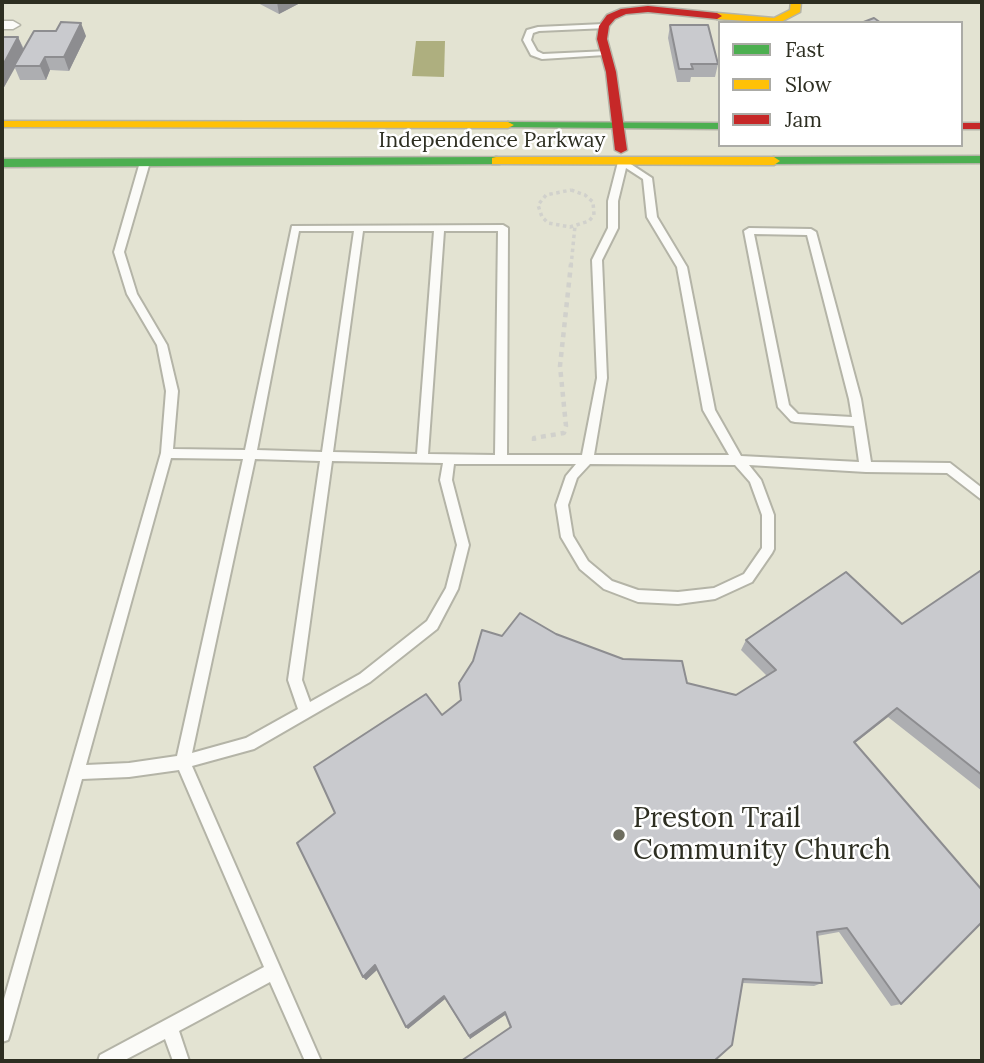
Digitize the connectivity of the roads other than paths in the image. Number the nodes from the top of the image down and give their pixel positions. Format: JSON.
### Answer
{"nodes":[{"id":1,"x":796,"y":2,"type":"edge"},
{"id":2,"x":604,"y":26,"type":"junction"},
{"id":3,"x":605,"y":53,"type":"junction"},
{"id":4,"x":2,"y":124,"type":"edge"},
{"id":5,"x":982,"y":125,"type":"edge"},
{"id":6,"x":963,"y":126,"type":"edge"},
{"id":7,"x":618,"y":127,"type":"junction"},
{"id":8,"x":718,"y":127,"type":"edge"},
{"id":9,"x":149,"y":144,"type":"junction"},
{"id":10,"x":982,"y":160,"type":"edge"},
{"id":11,"x":623,"y":162,"type":"junction"},
{"id":12,"x":2,"y":163,"type":"edge"},
{"id":13,"x":359,"y":228,"type":"junction"},
{"id":14,"x":439,"y":228,"type":"junction"},
{"id":15,"x":859,"y":422,"type":"junction"},
{"id":16,"x":167,"y":453,"type":"junction"},
{"id":17,"x":250,"y":454,"type":"junction"},
{"id":18,"x":327,"y":456,"type":"junction"},
{"id":19,"x":422,"y":458,"type":"junction"},
{"id":20,"x":449,"y":459,"type":"junction"},
{"id":21,"x":501,"y":459,"type":"junction"},
{"id":22,"x":587,"y":460,"type":"junction"},
{"id":23,"x":737,"y":460,"type":"junction"},
{"id":24,"x":866,"y":467,"type":"junction"},
{"id":25,"x":982,"y":495,"type":"edge"},
{"id":26,"x":306,"y":712,"type":"junction"},
{"id":27,"x":183,"y":762,"type":"junction"},
{"id":28,"x":75,"y":772,"type":"junction"},
{"id":29,"x":274,"y":971,"type":"junction"},
{"id":30,"x":169,"y":1027,"type":"junction"},
{"id":31,"x":2,"y":1034,"type":"edge"},
{"id":32,"x":106,"y":1061,"type":"edge"},
{"id":33,"x":181,"y":1061,"type":"edge"},
{"id":34,"x":313,"y":1061,"type":"edge"}],
"edges":[{"from":1,"to":2,"type":"main road"},
{"from":2,"to":3,"type":"main road"},
{"from":2,"to":3,"type":"lane"},
{"from":3,"to":7,"type":"main road"},
{"from":4,"to":9,"type":"main road","name":"Independence Parkway"},
{"from":5,"to":6,"type":"main road"},
{"from":7,"to":8,"type":"main road","name":"Independence Parkway"},
{"from":7,"to":9,"type":"main road","name":"Independence Parkway"},
{"from":7,"to":11,"type":"main road"},
{"from":9,"to":11,"type":"main road","name":"Independence Parkway"},
{"from":9,"to":12,"type":"main road","name":"Independence Parkway"},
{"from":9,"to":16,"type":"lane"},
{"from":10,"to":11,"type":"main road","name":"Independence Parkway"},
{"from":11,"to":22,"type":"lane"},
{"from":11,"to":23,"type":"lane"},
{"from":13,"to":14,"type":"lane"},
{"from":13,"to":17,"type":"lane"},
{"from":13,"to":18,"type":"lane"},
{"from":14,"to":19,"type":"lane"},
{"from":14,"to":21,"type":"lane"},
{"from":15,"to":15,"type":"lane"},
{"from":15,"to":24,"type":"lane"},
{"from":16,"to":17,"type":"lane"},
{"from":16,"to":28,"type":"lane"},
{"from":17,"to":18,"type":"lane"},
{"from":17,"to":27,"type":"lane"},
{"from":18,"to":19,"type":"lane"},
{"from":18,"to":26,"type":"lane"},
{"from":19,"to":20,"type":"lane"},
{"from":20,"to":21,"type":"lane"},
{"from":20,"to":26,"type":"lane"},
{"from":21,"to":22,"type":"lane"},
{"from":22,"to":23,"type":"lane"},
{"from":22,"to":23,"type":"lane"},
{"from":23,"to":24,"type":"lane"},
{"from":24,"to":25,"type":"lane"},
{"from":26,"to":27,"type":"lane"},
{"from":27,"to":28,"type":"lane"},
{"from":27,"to":29,"type":"lane"},
{"from":28,"to":31,"type":"lane"},
{"from":29,"to":30,"type":"lane"},
{"from":29,"to":34,"type":"lane"},
{"from":30,"to":32,"type":"lane"},
{"from":30,"to":33,"type":"lane"}]}
